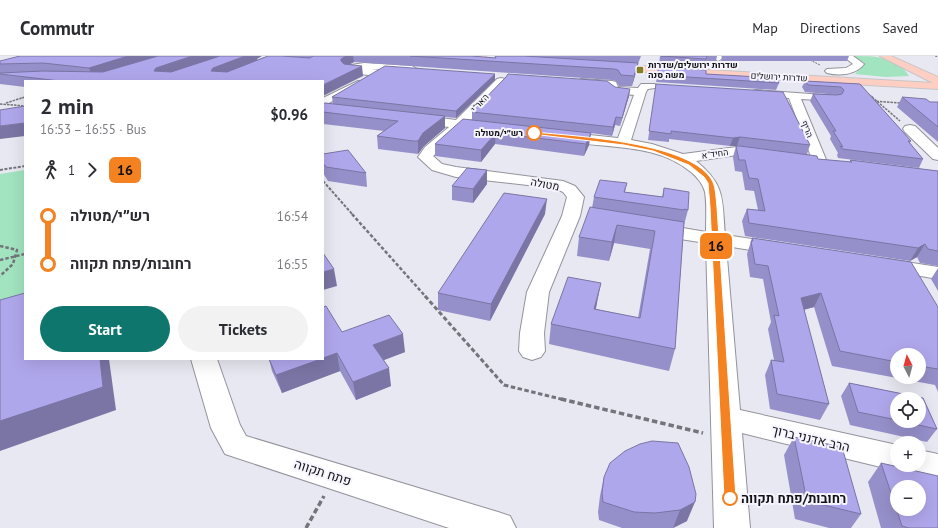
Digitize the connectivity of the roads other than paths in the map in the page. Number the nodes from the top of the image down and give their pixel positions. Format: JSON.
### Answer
{"nodes":[{"id":1,"x":455,"y":56,"type":"edge"},
{"id":2,"x":847,"y":56,"type":"edge"},
{"id":3,"x":884,"y":56,"type":"edge"},
{"id":4,"x":904,"y":56,"type":"edge"},
{"id":5,"x":479,"y":57,"type":"edge"},
{"id":6,"x":492,"y":60,"type":"edge"},
{"id":7,"x":389,"y":68,"type":"junction"},
{"id":8,"x":420,"y":70,"type":"edge"},
{"id":9,"x":830,"y":71,"type":"dead end"},
{"id":10,"x":938,"y":72,"type":"edge"},
{"id":11,"x":379,"y":73,"type":"junction"},
{"id":12,"x":920,"y":73,"type":"junction"},
{"id":13,"x":501,"y":79,"type":"dead end"},
{"id":14,"x":572,"y":81,"type":"edge"},
{"id":15,"x":900,"y":82,"type":"junction"},
{"id":16,"x":938,"y":82,"type":"edge"},
{"id":17,"x":938,"y":86,"type":"edge"},
{"id":18,"x":660,"y":87,"type":"edge"},
{"id":19,"x":643,"y":89,"type":"junction"},
{"id":20,"x":938,"y":91,"type":"edge"},
{"id":21,"x":747,"y":93,"type":"edge"},
{"id":22,"x":794,"y":96,"type":"junction"},
{"id":23,"x":834,"y":98,"type":"edge"},
{"id":24,"x":324,"y":102,"type":"edge"},
{"id":25,"x":324,"y":108,"type":"edge"},
{"id":26,"x":338,"y":110,"type":"edge"},
{"id":27,"x":406,"y":118,"type":"edge"},
{"id":28,"x":459,"y":125,"type":"junction"},
{"id":29,"x":498,"y":129,"type":"edge"},
{"id":30,"x":910,"y":129,"type":"road end"},
{"id":31,"x":545,"y":134,"type":"edge"},
{"id":32,"x":624,"y":143,"type":"junction"},
{"id":33,"x":774,"y":156,"type":"edge"},
{"id":34,"x":938,"y":156,"type":"edge"},
{"id":35,"x":681,"y":159,"type":"junction"},
{"id":36,"x":805,"y":160,"type":"edge"},
{"id":37,"x":820,"y":162,"type":"junction"},
{"id":38,"x":836,"y":164,"type":"edge"},
{"id":39,"x":640,"y":227,"type":"edge"},
{"id":40,"x":715,"y":239,"type":"junction"},
{"id":41,"x":800,"y":252,"type":"edge"},
{"id":42,"x":869,"y":262,"type":"edge"},
{"id":43,"x":938,"y":273,"type":"edge"},
{"id":44,"x":532,"y":351,"type":"dead end"},
{"id":45,"x":204,"y":360,"type":"edge"},
{"id":46,"x":726,"y":428,"type":"junction"},
{"id":47,"x":890,"y":457,"type":"edge"},
{"id":48,"x":926,"y":464,"type":"edge"},
{"id":49,"x":938,"y":467,"type":"edge"},
{"id":50,"x":498,"y":528,"type":"edge"},
{"id":51,"x":732,"y":528,"type":"edge"}],
"edges":[{"from":1,"to":5,"type":"main road"},
{"from":2,"to":9,"type":"street"},
{"from":3,"to":12,"type":"main road"},
{"from":4,"to":10,"type":"main road"},
{"from":5,"to":6,"type":"main road"},
{"from":7,"to":8,"type":"street"},
{"from":7,"to":11,"type":"street"},
{"from":7,"to":11,"type":"street"},
{"from":11,"to":24,"type":"street"},
{"from":12,"to":15,"type":"main road"},
{"from":12,"to":16,"type":"main road"},
{"from":13,"to":28,"type":"street","name":"האר\"י"},
{"from":14,"to":19,"type":"street"},
{"from":15,"to":15,"type":"main road","name":"שדרות ירושלים"},
{"from":15,"to":16,"type":"main road","name":"שדרות ירושלים"},
{"from":15,"to":17,"type":"main road","name":"שדרות ירושלים"},
{"from":15,"to":20,"type":"main road"},
{"from":18,"to":19,"type":"street"},
{"from":19,"to":32,"type":"street"},
{"from":21,"to":22,"type":"street"},
{"from":22,"to":23,"type":"street"},
{"from":22,"to":37,"type":"street","name":"הריף"},
{"from":25,"to":26,"type":"street"},
{"from":27,"to":28,"type":"street"},
{"from":28,"to":29,"type":"street"},
{"from":28,"to":44,"type":"street","name":"מטולה"},
{"from":30,"to":34,"type":"street"},
{"from":31,"to":32,"type":"street"},
{"from":32,"to":35,"type":"street"},
{"from":33,"to":35,"type":"street","name":"החיד\"א"},
{"from":35,"to":40,"type":"street"},
{"from":36,"to":37,"type":"street"},
{"from":37,"to":38,"type":"street"},
{"from":39,"to":40,"type":"street"},
{"from":40,"to":41,"type":"street"},
{"from":40,"to":46,"type":"street"},
{"from":42,"to":43,"type":"street"},
{"from":45,"to":50,"type":"street","name":"פתח תקווה"},
{"from":46,"to":47,"type":"street","name":"הרב אדנני ברוך"},
{"from":46,"to":51,"type":"street"},
{"from":48,"to":49,"type":"street"}]}
